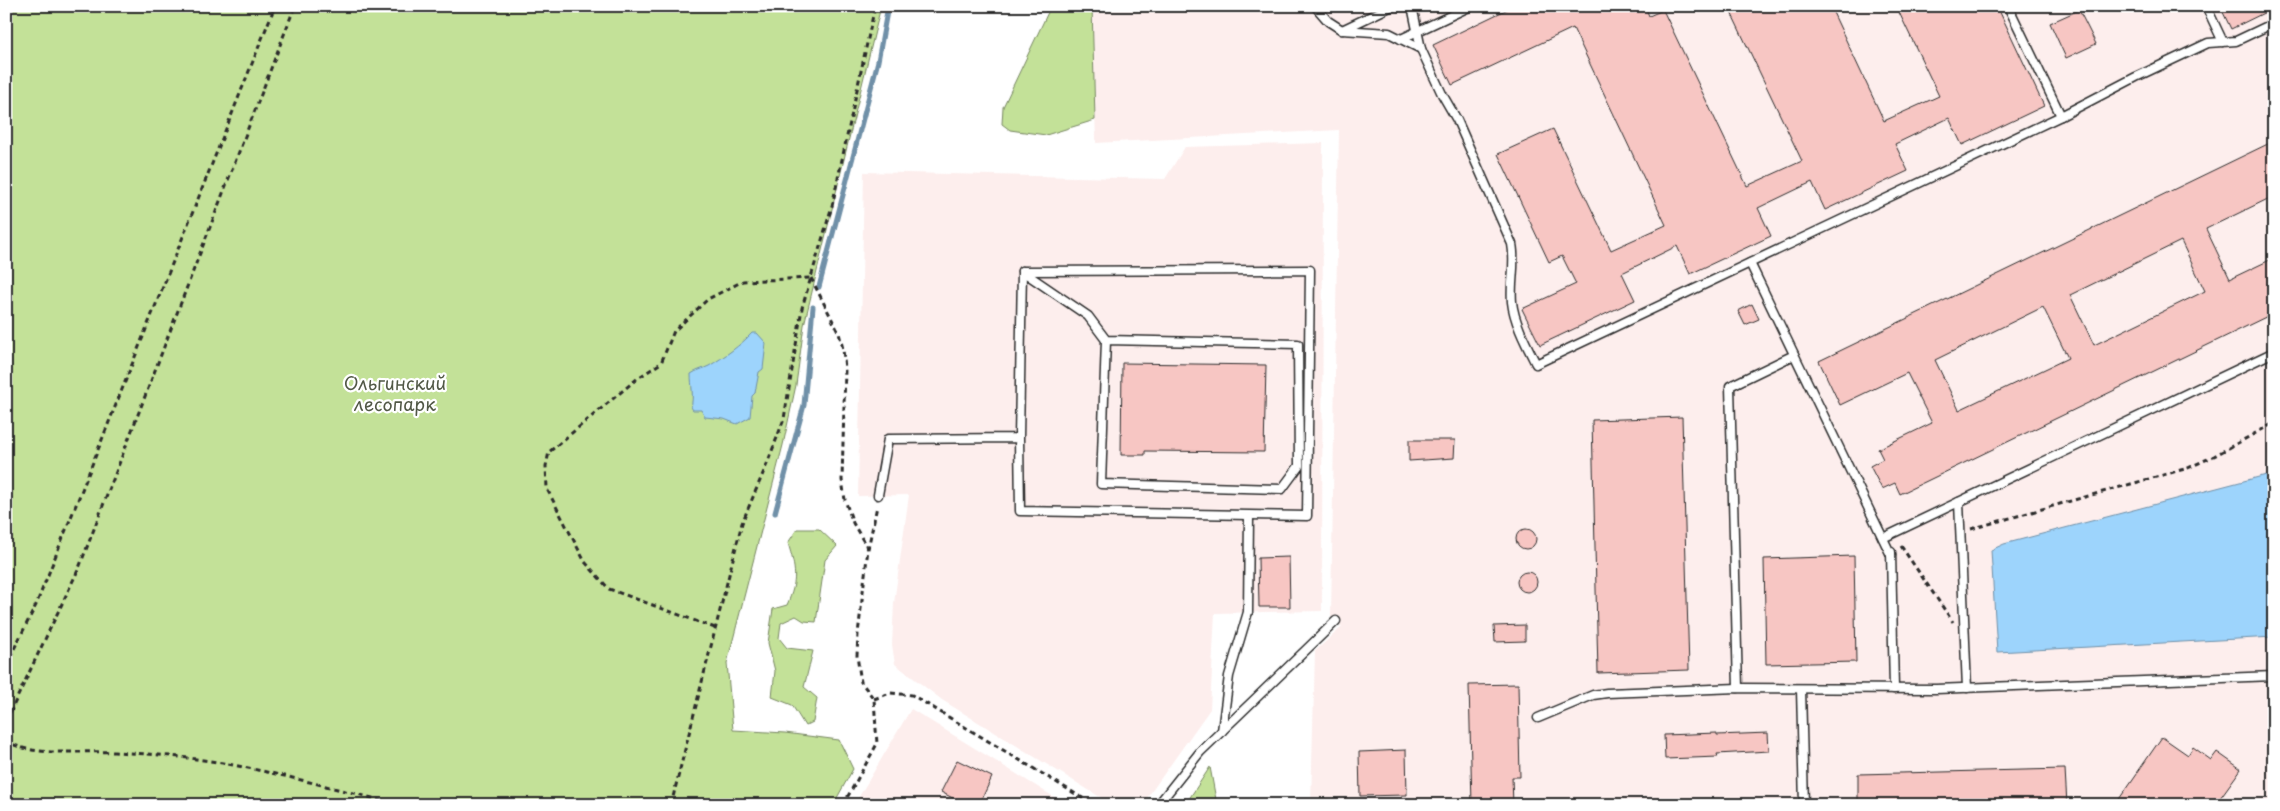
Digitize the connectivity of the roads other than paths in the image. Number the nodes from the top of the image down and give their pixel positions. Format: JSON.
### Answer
{"nodes":[{"id":1,"x":1314,"y":6,"type":"edge"},
{"id":2,"x":1392,"y":6,"type":"edge"},
{"id":3,"x":1412,"y":6,"type":"edge"},
{"id":4,"x":1471,"y":6,"type":"edge"},
{"id":5,"x":2008,"y":6,"type":"edge"},
{"id":6,"x":2206,"y":6,"type":"edge"},
{"id":7,"x":2274,"y":24,"type":"edge"},
{"id":8,"x":1342,"y":30,"type":"junction"},
{"id":9,"x":1418,"y":31,"type":"junction"},
{"id":10,"x":1401,"y":39,"type":"junction"},
{"id":11,"x":2223,"y":42,"type":"junction"},
{"id":12,"x":1422,"y":49,"type":"junction"},
{"id":13,"x":2061,"y":116,"type":"junction"},
{"id":14,"x":1750,"y":263,"type":"junction"},
{"id":15,"x":1022,"y":271,"type":"junction"},
{"id":16,"x":1106,"y":340,"type":"junction"},
{"id":17,"x":2274,"y":352,"type":"edge"},
{"id":18,"x":1794,"y":354,"type":"junction"},
{"id":19,"x":1019,"y":438,"type":"junction"},
{"id":20,"x":878,"y":498,"type":"road end"},
{"id":21,"x":1958,"y":502,"type":"junction"},
{"id":22,"x":1249,"y":516,"type":"junction"},
{"id":23,"x":1887,"y":537,"type":"junction"},
{"id":24,"x":1336,"y":621,"type":"dead end"},
{"id":25,"x":2274,"y":676,"type":"edge"},
{"id":26,"x":1738,"y":688,"type":"junction"},
{"id":27,"x":1967,"y":688,"type":"junction"},
{"id":28,"x":1801,"y":689,"type":"junction"},
{"id":29,"x":1894,"y":689,"type":"junction"},
{"id":30,"x":1538,"y":718,"type":"dead end"},
{"id":31,"x":1222,"y":731,"type":"junction"},
{"id":32,"x":1158,"y":805,"type":"edge"},
{"id":33,"x":1804,"y":805,"type":"edge"}],
"edges":[{"from":1,"to":8,"type":"lane"},
{"from":2,"to":8,"type":"lane"},
{"from":3,"to":9,"type":"lane"},
{"from":4,"to":9,"type":"lane"},
{"from":5,"to":13,"type":"lane"},
{"from":6,"to":11,"type":"lane"},
{"from":7,"to":11,"type":"lane"},
{"from":8,"to":10,"type":"lane"},
{"from":9,"to":10,"type":"lane"},
{"from":9,"to":12,"type":"lane"},
{"from":10,"to":12,"type":"lane"},
{"from":11,"to":13,"type":"lane"},
{"from":12,"to":14,"type":"lane"},
{"from":13,"to":14,"type":"lane"},
{"from":14,"to":18,"type":"lane"},
{"from":15,"to":16,"type":"lane"},
{"from":15,"to":19,"type":"lane"},
{"from":15,"to":22,"type":"lane"},
{"from":16,"to":16,"type":"lane"},
{"from":17,"to":21,"type":"lane"},
{"from":18,"to":23,"type":"lane"},
{"from":18,"to":26,"type":"lane"},
{"from":19,"to":20,"type":"lane"},
{"from":19,"to":22,"type":"lane"},
{"from":21,"to":23,"type":"lane"},
{"from":21,"to":27,"type":"lane"},
{"from":22,"to":31,"type":"lane"},
{"from":23,"to":29,"type":"lane"},
{"from":24,"to":31,"type":"lane"},
{"from":25,"to":27,"type":"lane"},
{"from":26,"to":28,"type":"lane"},
{"from":26,"to":30,"type":"lane"},
{"from":27,"to":29,"type":"lane"},
{"from":28,"to":29,"type":"lane"},
{"from":28,"to":33,"type":"lane"},
{"from":31,"to":32,"type":"lane"}]}
